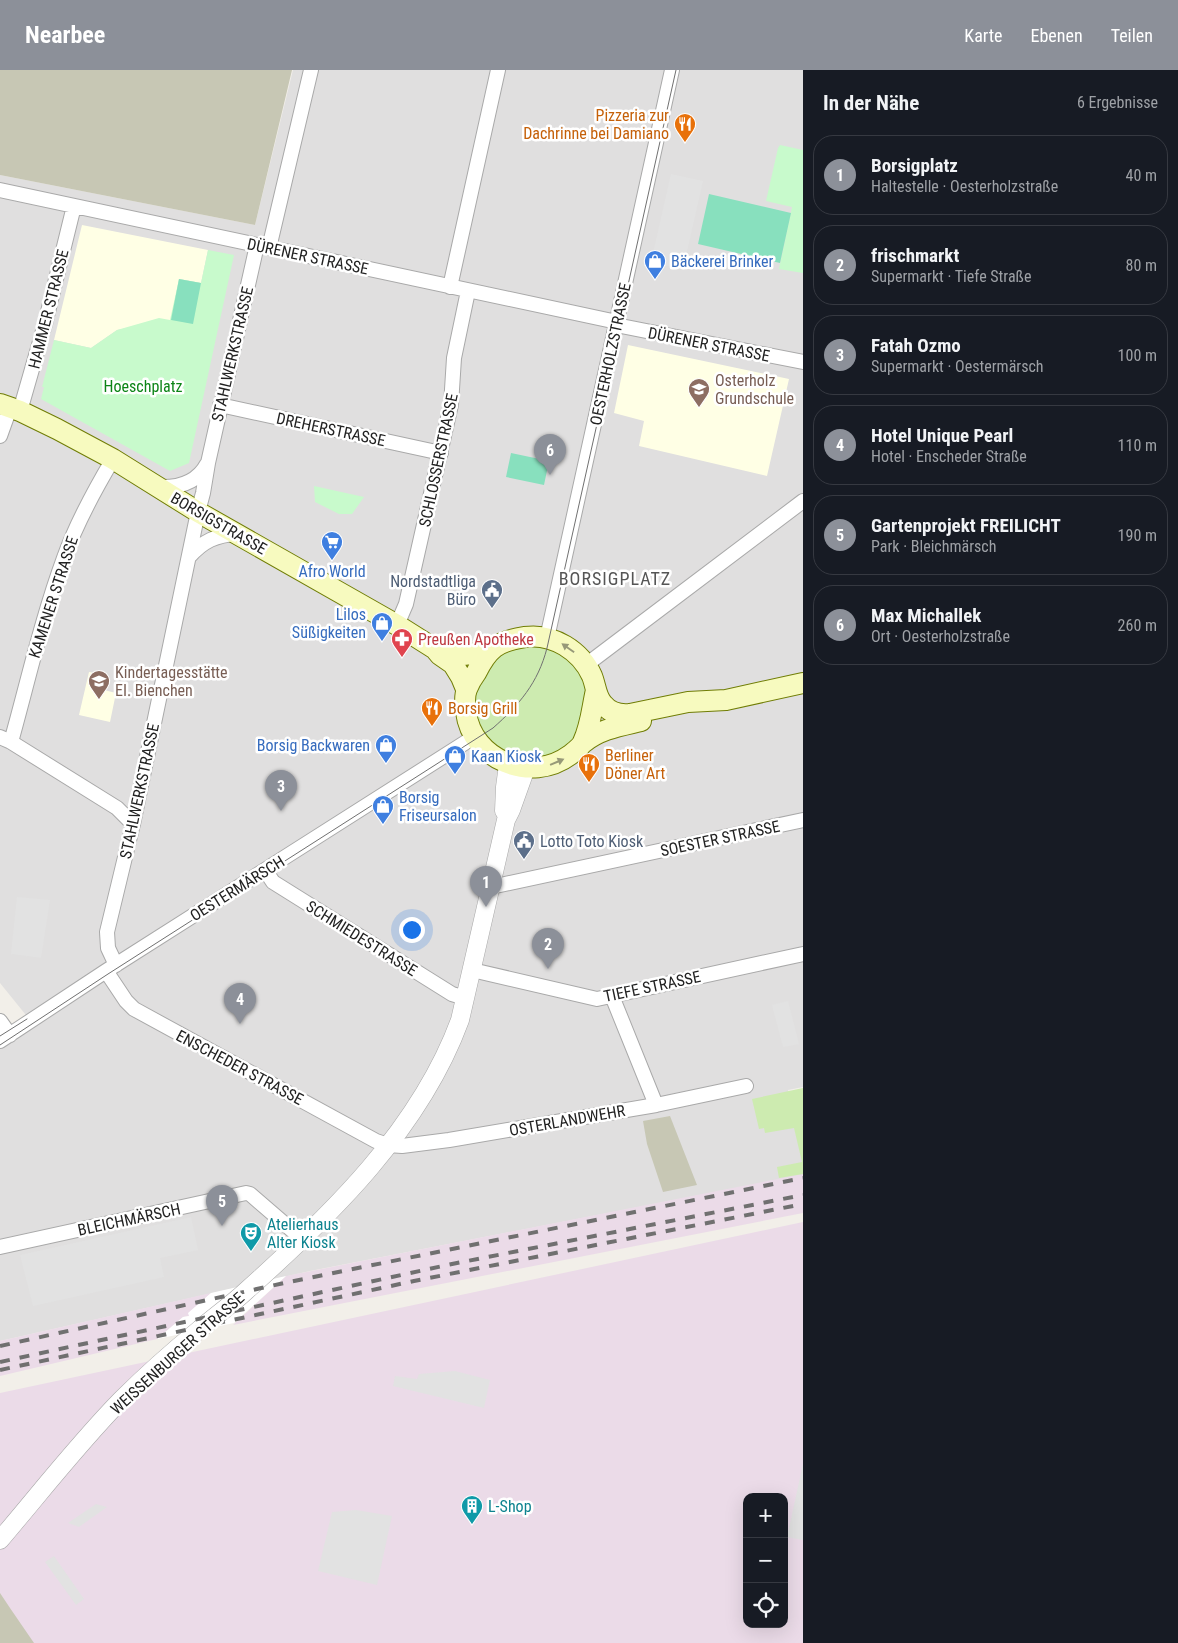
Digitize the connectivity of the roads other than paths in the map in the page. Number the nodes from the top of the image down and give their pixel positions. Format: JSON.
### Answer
{"nodes":[{"id":1,"x":311,"y":70,"type":"edge"},
{"id":2,"x":498,"y":70,"type":"edge"},
{"id":3,"x":672,"y":70,"type":"edge"},
{"id":4,"x":0,"y":190,"type":"edge"},
{"id":5,"x":74,"y":206,"type":"junction"},
{"id":6,"x":263,"y":246,"type":"junction"},
{"id":7,"x":450,"y":287,"type":"junction"},
{"id":8,"x":468,"y":292,"type":"junction"},
{"id":9,"x":616,"y":324,"type":"junction"},
{"id":10,"x":803,"y":362,"type":"edge"},
{"id":11,"x":220,"y":405,"type":"junction"},
{"id":12,"x":10,"y":408,"type":"edge"},
{"id":13,"x":0,"y":436,"type":"edge"},
{"id":14,"x":441,"y":453,"type":"junction"},
{"id":15,"x":113,"y":459,"type":"junction"},
{"id":16,"x":208,"y":463,"type":"junction"},
{"id":17,"x":157,"y":486,"type":"junction"},
{"id":18,"x":803,"y":501,"type":"edge"},
{"id":19,"x":198,"y":512,"type":"junction"},
{"id":20,"x":237,"y":534,"type":"junction"},
{"id":21,"x":188,"y":558,"type":"junction"},
{"id":22,"x":397,"y":625,"type":"junction"},
{"id":23,"x":547,"y":638,"type":"junction"},
{"id":24,"x":435,"y":649,"type":"junction"},
{"id":25,"x":487,"y":652,"type":"junction"},
{"id":26,"x":586,"y":665,"type":"junction"},
{"id":27,"x":803,"y":683,"type":"edge"},
{"id":28,"x":466,"y":689,"type":"junction"},
{"id":29,"x":596,"y":690,"type":"junction"},
{"id":30,"x":726,"y":700,"type":"junction"},
{"id":31,"x":474,"y":737,"type":"junction"},
{"id":32,"x":6,"y":739,"type":"edge"},
{"id":33,"x":583,"y":743,"type":"junction"},
{"id":34,"x":517,"y":766,"type":"junction"},
{"id":35,"x":803,"y":820,"type":"edge"},
{"id":36,"x":133,"y":824,"type":"junction"},
{"id":37,"x":265,"y":870,"type":"junction"},
{"id":38,"x":490,"y":888,"type":"junction"},
{"id":39,"x":803,"y":954,"type":"edge"},
{"id":40,"x":111,"y":968,"type":"junction"},
{"id":41,"x":472,"y":970,"type":"junction"},
{"id":42,"x":612,"y":996,"type":"junction"},
{"id":43,"x":465,"y":998,"type":"junction"},
{"id":44,"x":0,"y":1021,"type":"edge"},
{"id":45,"x":5,"y":1038,"type":"edge"},
{"id":46,"x":746,"y":1086,"type":"dead end"},
{"id":47,"x":656,"y":1104,"type":"junction"},
{"id":48,"x":388,"y":1146,"type":"junction"},
{"id":49,"x":301,"y":1238,"type":"junction"},
{"id":50,"x":0,"y":1247,"type":"edge"},
{"id":51,"x":0,"y":1540,"type":"edge"}],
"edges":[{"from":1,"to":6,"type":"street","name":"STAHLWERKSTRASSE"},
{"from":2,"to":7,"type":"street"},
{"from":3,"to":9,"type":"street","name":"OESTERHOLZSTRASSE"},
{"from":4,"to":5,"type":"street","name":"DÜRENER STRASSE"},
{"from":5,"to":6,"type":"street","name":"DÜRENER STRASSE"},
{"from":5,"to":12,"type":"street","name":"HAMMER STRASSE"},
{"from":6,"to":7,"type":"street","name":"DÜRENER STRASSE"},
{"from":6,"to":11,"type":"street","name":"STAHLWERKSTRASSE"},
{"from":7,"to":8,"type":"street","name":"DÜRENER STRASSE"},
{"from":8,"to":9,"type":"street","name":"DÜRENER STRASSE"},
{"from":8,"to":14,"type":"street","name":"SCHLOSSERSTRASSE"},
{"from":9,"to":10,"type":"street","name":"DÜRENER STRASSE"},
{"from":9,"to":23,"type":"street","name":"OESTERHOLZSTRASSE"},
{"from":11,"to":14,"type":"street","name":"DREHERSTRASSE"},
{"from":11,"to":16,"type":"street","name":"STAHLWERKSTRASSE"},
{"from":12,"to":13,"type":"street","name":"HAMMER STRASSE"},
{"from":12,"to":15,"type":"main road","name":"BORSIGSTRASSE"},
{"from":14,"to":22,"type":"street","name":"SCHLOSSERSTRASSE"},
{"from":15,"to":17,"type":"main road","name":"BORSIGSTRASSE"},
{"from":15,"to":32,"type":"street","name":"KAMENER STRASSE"},
{"from":16,"to":17,"type":"street"},
{"from":16,"to":19,"type":"street","name":"STAHLWERKSTRASSE"},
{"from":17,"to":19,"type":"main road","name":"BORSIGSTRASSE"},
{"from":18,"to":26,"type":"street"},
{"from":19,"to":20,"type":"main road","name":"BORSIGSTRASSE"},
{"from":19,"to":21,"type":"street","name":"STAHLWERKSTRASSE"},
{"from":20,"to":21,"type":"street"},
{"from":20,"to":22,"type":"main road","name":"BORSIGSTRASSE"},
{"from":21,"to":36,"type":"street","name":"STAHLWERKSTRASSE"},
{"from":22,"to":24,"type":"main road","name":"BORSIGSTRASSE"},
{"from":23,"to":25,"type":"main road"},
{"from":26,"to":23,"type":"main road","one_way":true},
{"from":24,"to":25,"type":"main road","name":"BORSIGSTRASSE"},
{"from":24,"to":28,"type":"main road","name":"BORSIGSTRASSE"},
{"from":25,"to":28,"type":"main road"},
{"from":26,"to":29,"type":"main road"},
{"from":27,"to":30,"type":"main road"},
{"from":28,"to":31,"type":"main road"},
{"from":29,"to":30,"type":"main road"},
{"from":29,"to":33,"type":"main road"},
{"from":30,"to":33,"type":"main road"},
{"from":31,"to":34,"type":"main road"},
{"from":31,"to":37,"type":"street","name":"OESTERMÄRSCH"},
{"from":32,"to":36,"type":"street"},
{"from":34,"to":33,"type":"main road","one_way":true},
{"from":34,"to":38,"type":"street"},
{"from":35,"to":38,"type":"street","name":"SOESTER STRASSE"},
{"from":36,"to":40,"type":"street","name":"STAHLWERKSTRASSE"},
{"from":37,"to":40,"type":"street","name":"OESTERMÄRSCH"},
{"from":37,"to":43,"type":"street","name":"SCHMIEDESTRASSE"},
{"from":38,"to":41,"type":"street"},
{"from":39,"to":42,"type":"street","name":"TIEFE STRASSE"},
{"from":40,"to":45,"type":"street","name":"OESTERMÄRSCH"},
{"from":40,"to":48,"type":"street","name":"ENSCHEDER STRASSE"},
{"from":41,"to":42,"type":"street","name":"TIEFE STRASSE"},
{"from":41,"to":43,"type":"street"},
{"from":42,"to":47,"type":"street"},
{"from":43,"to":48,"type":"street"},
{"from":44,"to":45,"type":"street"},
{"from":46,"to":47,"type":"street","name":"OSTERLANDWEHR"},
{"from":47,"to":48,"type":"street","name":"OSTERLANDWEHR"},
{"from":48,"to":49,"type":"street"},
{"from":49,"to":50,"type":"street","name":"BLEICHMÄRSCH"},
{"from":49,"to":51,"type":"street","name":"WEISSENBURGER STRASSE"}]}
